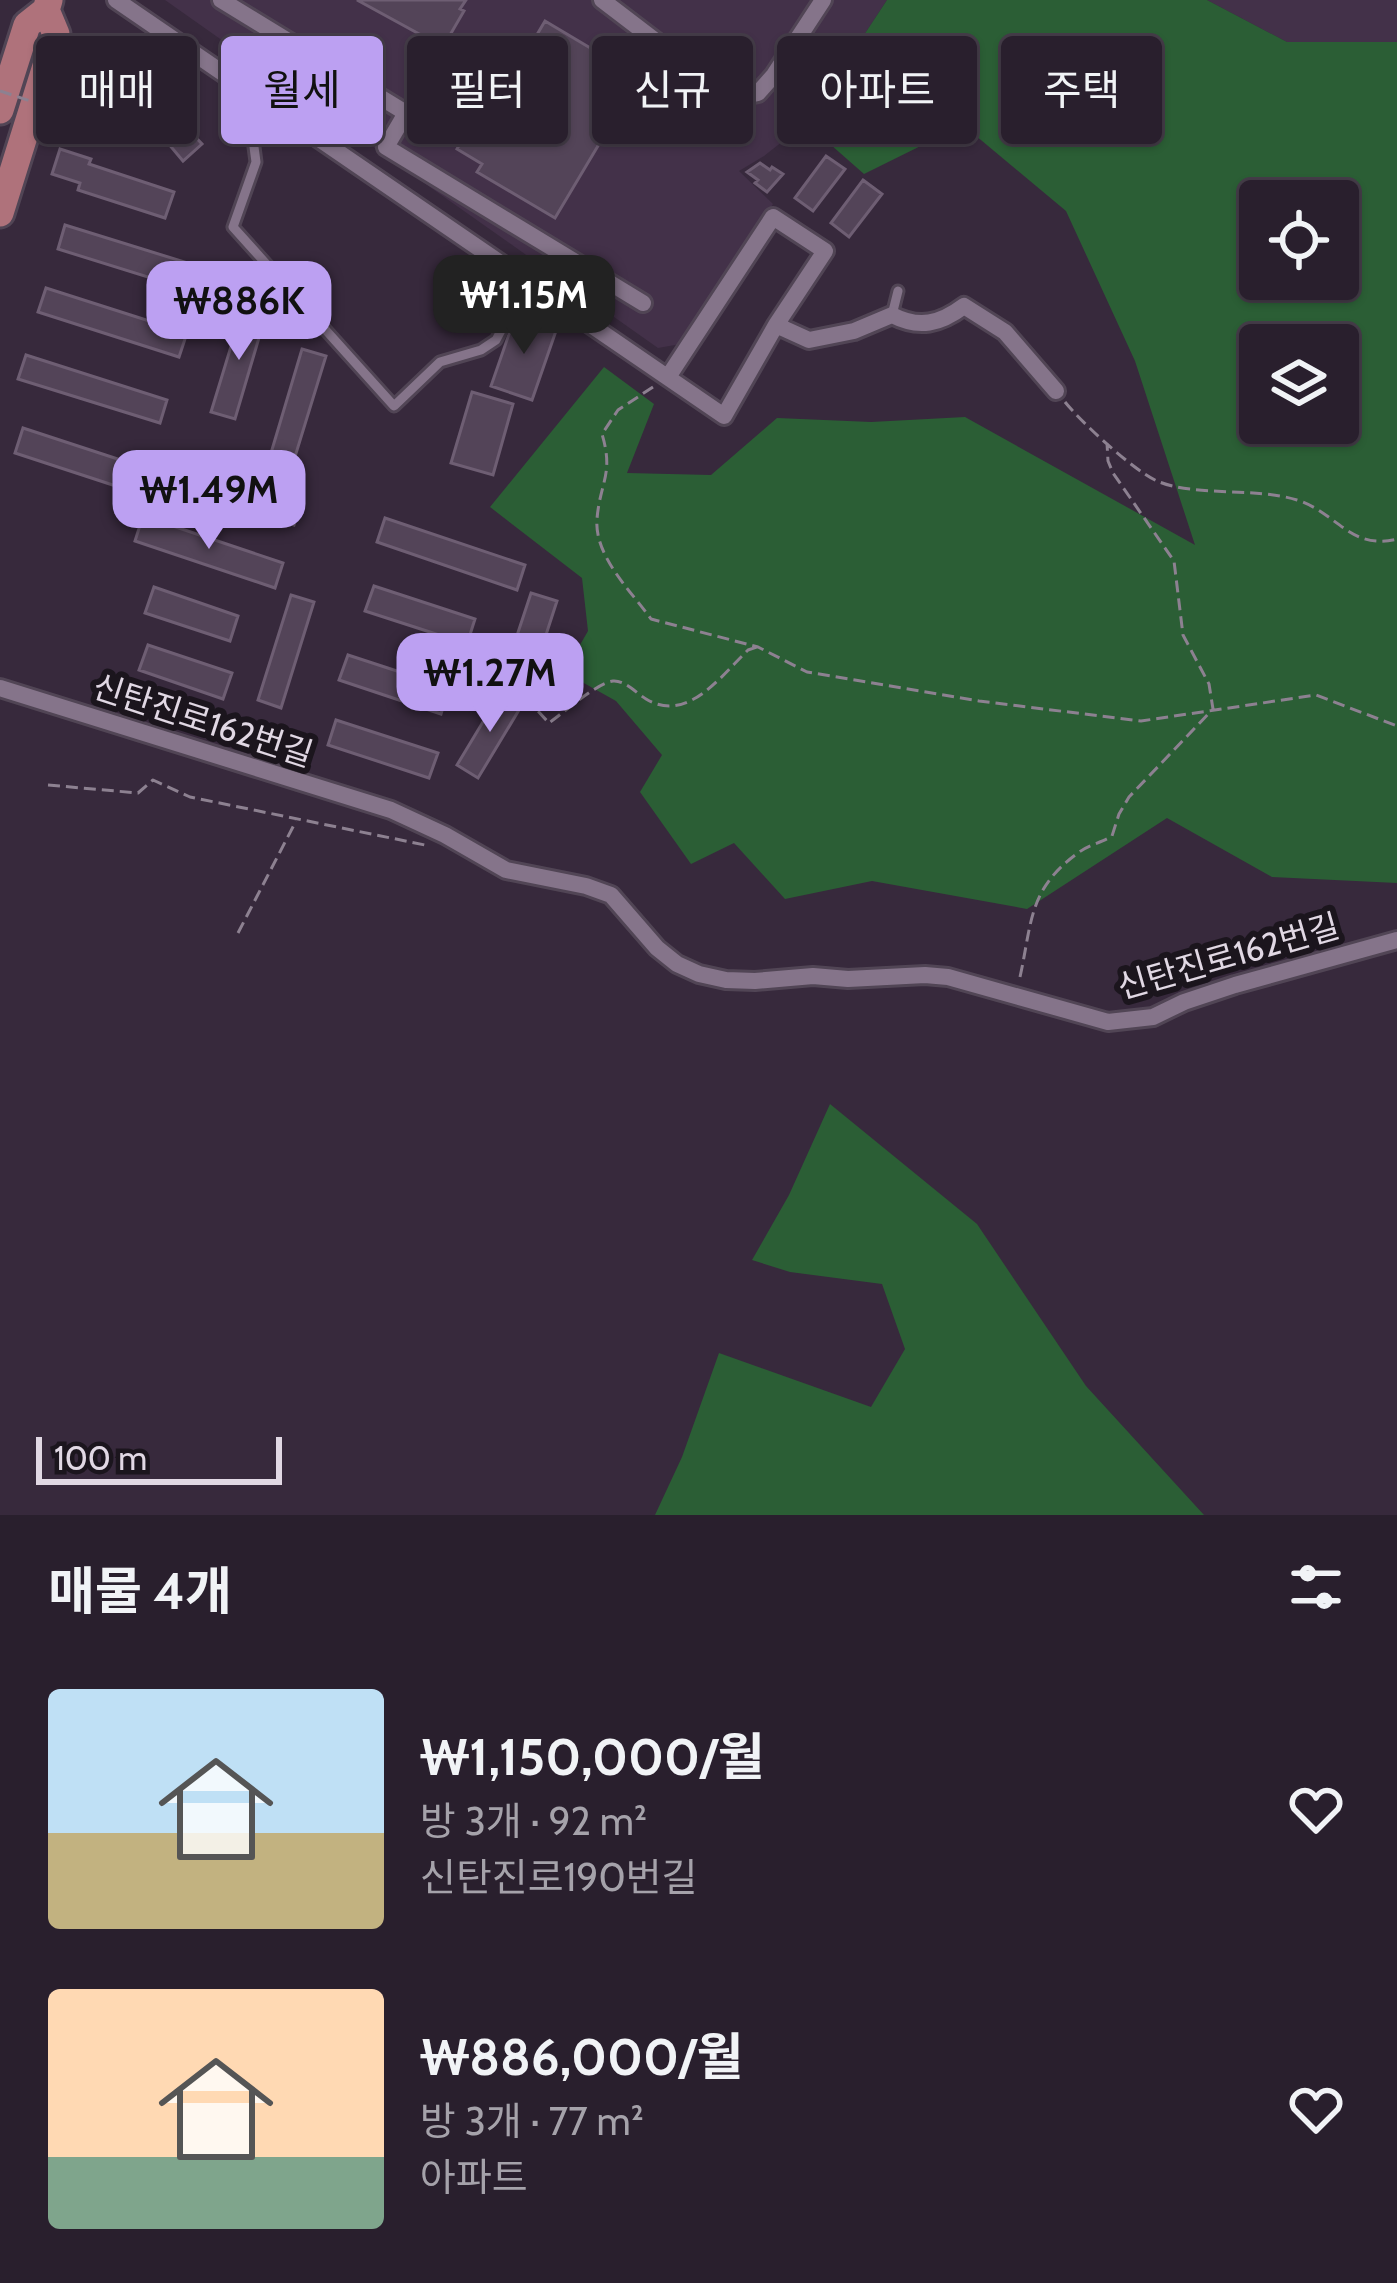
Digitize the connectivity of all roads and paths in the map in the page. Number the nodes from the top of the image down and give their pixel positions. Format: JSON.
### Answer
{"nodes":[{"id":1,"x":116,"y":0,"type":"edge"},
{"id":2,"x":221,"y":0,"type":"edge"},
{"id":3,"x":602,"y":0,"type":"edge"},
{"id":4,"x":824,"y":0,"type":"edge"},
{"id":5,"x":47,"y":5,"type":"edge"},
{"id":6,"x":221,"y":71,"type":"edge"},
{"id":7,"x":0,"y":92,"type":"edge"},
{"id":8,"x":36,"y":103,"type":"edge"},
{"id":9,"x":0,"y":110,"type":"edge"},
{"id":10,"x":254,"y":144,"type":"edge"},
{"id":11,"x":327,"y":144,"type":"edge"},
{"id":12,"x":0,"y":213,"type":"edge"},
{"id":13,"x":527,"y":282,"type":"junction"},
{"id":14,"x":898,"y":291,"type":"dead end"},
{"id":15,"x":643,"y":303,"type":"dead end"},
{"id":16,"x":892,"y":315,"type":"junction"},
{"id":17,"x":776,"y":325,"type":"junction"},
{"id":18,"x":668,"y":376,"type":"junction"},
{"id":19,"x":1056,"y":392,"type":"joint"},
{"id":20,"x":1107,"y":443,"type":"junction"},
{"id":21,"x":1397,"y":538,"type":"edge"},
{"id":22,"x":758,"y":647,"type":"junction"},
{"id":23,"x":479,"y":672,"type":"dead end"},
{"id":24,"x":0,"y":688,"type":"edge"},
{"id":25,"x":1213,"y":709,"type":"junction"},
{"id":26,"x":1397,"y":726,"type":"edge"},
{"id":27,"x":48,"y":784,"type":"dead end"},
{"id":28,"x":297,"y":819,"type":"junction"},
{"id":29,"x":434,"y":847,"type":"dead end"},
{"id":30,"x":238,"y":933,"type":"dead end"},
{"id":31,"x":1397,"y":940,"type":"edge"},
{"id":32,"x":1017,"y":995,"type":"junction"}],
"edges":[{"from":1,"to":6,"type":"street"},
{"from":2,"to":15,"type":"street"},
{"from":3,"to":4,"type":"street"},
{"from":5,"to":9,"type":"main road"},
{"from":5,"to":12,"type":"main road"},
{"from":7,"to":8,"type":"path","bridge":true},
{"from":10,"to":13,"type":"lane"},
{"from":11,"to":13,"type":"street"},
{"from":13,"to":18,"type":"street"},
{"from":14,"to":16,"type":"lane"},
{"from":16,"to":17,"type":"street"},
{"from":16,"to":19,"type":"street"},
{"from":17,"to":18,"type":"street"},
{"from":17,"to":18,"type":"street"},
{"from":18,"to":22,"type":"path"},
{"from":19,"to":20,"type":"path"},
{"from":20,"to":21,"type":"path"},
{"from":20,"to":25,"type":"path"},
{"from":22,"to":23,"type":"path"},
{"from":22,"to":25,"type":"path"},
{"from":24,"to":32,"type":"street","name":"신탄진로162번길"},
{"from":25,"to":26,"type":"path"},
{"from":25,"to":32,"type":"path"},
{"from":27,"to":28,"type":"path"},
{"from":28,"to":29,"type":"path"},
{"from":28,"to":30,"type":"path"},
{"from":31,"to":32,"type":"street","name":"신탄진로162번길"}]}
